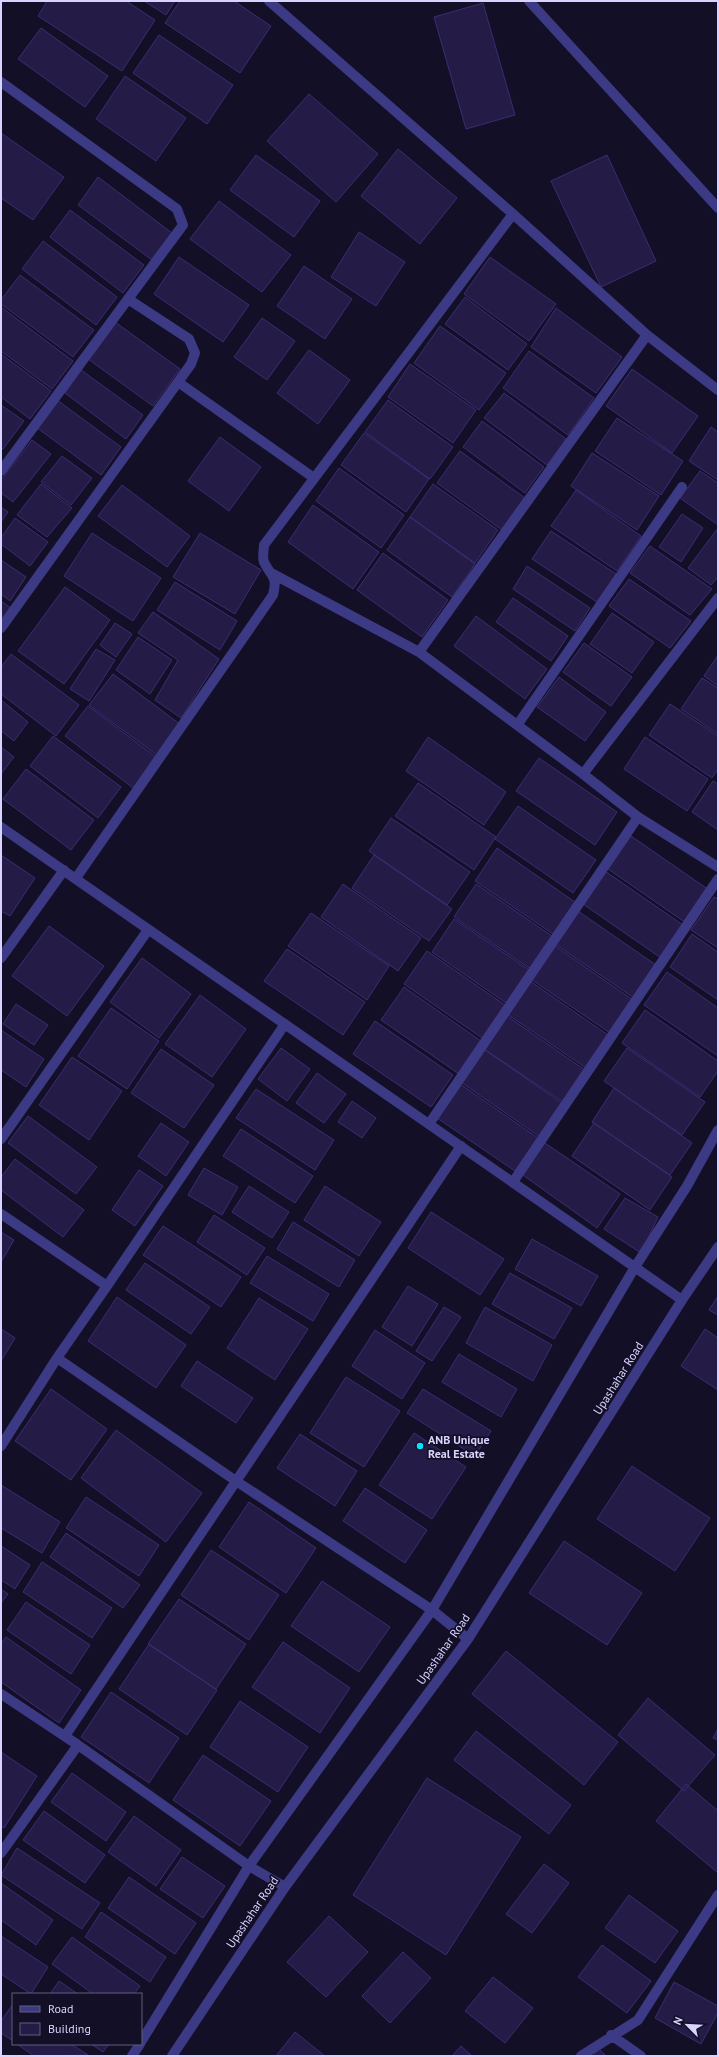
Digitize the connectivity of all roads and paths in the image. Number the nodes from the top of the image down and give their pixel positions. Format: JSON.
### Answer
{"nodes":[{"id":1,"x":269,"y":1,"type":"edge"},
{"id":2,"x":529,"y":1,"type":"edge"},
{"id":3,"x":1,"y":82,"type":"edge"},
{"id":4,"x":718,"y":208,"type":"edge"},
{"id":5,"x":512,"y":214,"type":"junction"},
{"id":6,"x":128,"y":299,"type":"junction"},
{"id":7,"x":647,"y":335,"type":"junction"},
{"id":8,"x":178,"y":382,"type":"junction"},
{"id":9,"x":718,"y":390,"type":"edge"},
{"id":10,"x":1,"y":471,"type":"edge"},
{"id":11,"x":314,"y":478,"type":"junction"},
{"id":12,"x":682,"y":488,"type":"dead end"},
{"id":13,"x":273,"y":574,"type":"junction"},
{"id":14,"x":718,"y":598,"type":"edge"},
{"id":15,"x":1,"y":628,"type":"edge"},
{"id":16,"x":419,"y":652,"type":"junction"},
{"id":17,"x":518,"y":724,"type":"junction"},
{"id":18,"x":583,"y":774,"type":"junction"},
{"id":19,"x":638,"y":817,"type":"junction"},
{"id":20,"x":1,"y":827,"type":"edge"},
{"id":21,"x":718,"y":867,"type":"edge"},
{"id":22,"x":64,"y":870,"type":"junction"},
{"id":23,"x":76,"y":878,"type":"junction"},
{"id":24,"x":718,"y":879,"type":"edge"},
{"id":25,"x":148,"y":930,"type":"junction"},
{"id":26,"x":1,"y":958,"type":"edge"},
{"id":27,"x":285,"y":1024,"type":"junction"},
{"id":28,"x":429,"y":1124,"type":"junction"},
{"id":29,"x":718,"y":1130,"type":"edge"},
{"id":30,"x":1,"y":1139,"type":"edge"},
{"id":31,"x":460,"y":1146,"type":"junction"},
{"id":32,"x":513,"y":1182,"type":"junction"},
{"id":33,"x":1,"y":1214,"type":"edge"},
{"id":34,"x":718,"y":1247,"type":"edge"},
{"id":35,"x":635,"y":1267,"type":"junction"},
{"id":36,"x":106,"y":1286,"type":"junction"},
{"id":37,"x":682,"y":1300,"type":"junction"},
{"id":38,"x":57,"y":1358,"type":"junction"},
{"id":39,"x":1,"y":1446,"type":"edge"},
{"id":40,"x":236,"y":1481,"type":"junction"},
{"id":41,"x":432,"y":1610,"type":"junction"},
{"id":42,"x":468,"y":1639,"type":"junction"},
{"id":43,"x":1,"y":1694,"type":"edge"},
{"id":44,"x":64,"y":1736,"type":"junction"},
{"id":45,"x":78,"y":1745,"type":"junction"},
{"id":46,"x":1,"y":1853,"type":"edge"},
{"id":47,"x":249,"y":1866,"type":"junction"},
{"id":48,"x":285,"y":1887,"type":"junction"},
{"id":49,"x":718,"y":1895,"type":"edge"},
{"id":50,"x":611,"y":2035,"type":"junction"},
{"id":51,"x":142,"y":2040,"type":"edge"},
{"id":52,"x":139,"y":2045,"type":"edge"},
{"id":53,"x":132,"y":2056,"type":"edge"},
{"id":54,"x":172,"y":2056,"type":"edge"},
{"id":55,"x":581,"y":2056,"type":"edge"},
{"id":56,"x":641,"y":2056,"type":"edge"}],
"edges":[{"from":1,"to":5,"type":"street"},
{"from":2,"to":4,"type":"street"},
{"from":3,"to":6,"type":"street"},
{"from":5,"to":7,"type":"street"},
{"from":5,"to":11,"type":"street"},
{"from":6,"to":8,"type":"street"},
{"from":6,"to":10,"type":"street"},
{"from":7,"to":9,"type":"street"},
{"from":7,"to":16,"type":"street"},
{"from":8,"to":11,"type":"street"},
{"from":8,"to":15,"type":"street"},
{"from":11,"to":13,"type":"street"},
{"from":12,"to":17,"type":"street"},
{"from":13,"to":16,"type":"street"},
{"from":13,"to":23,"type":"street"},
{"from":14,"to":18,"type":"street"},
{"from":16,"to":17,"type":"street"},
{"from":17,"to":18,"type":"street"},
{"from":18,"to":19,"type":"street"},
{"from":19,"to":21,"type":"street"},
{"from":19,"to":28,"type":"street"},
{"from":20,"to":22,"type":"street"},
{"from":22,"to":23,"type":"street"},
{"from":22,"to":26,"type":"street"},
{"from":23,"to":25,"type":"street"},
{"from":24,"to":32,"type":"street"},
{"from":25,"to":27,"type":"street"},
{"from":25,"to":30,"type":"street"},
{"from":27,"to":28,"type":"street"},
{"from":27,"to":36,"type":"street"},
{"from":28,"to":31,"type":"street"},
{"from":29,"to":35,"type":"street"},
{"from":31,"to":32,"type":"street"},
{"from":31,"to":40,"type":"street"},
{"from":32,"to":35,"type":"street"},
{"from":33,"to":36,"type":"street"},
{"from":34,"to":37,"type":"street","name":"Upashahar Road"},
{"from":35,"to":37,"type":"street"},
{"from":35,"to":41,"type":"street"},
{"from":36,"to":38,"type":"street"},
{"from":37,"to":42,"type":"street","name":"Upashahar Road"},
{"from":38,"to":39,"type":"street"},
{"from":38,"to":40,"type":"street"},
{"from":40,"to":41,"type":"street"},
{"from":40,"to":44,"type":"street"},
{"from":41,"to":42,"type":"street"},
{"from":41,"to":47,"type":"street"},
{"from":42,"to":48,"type":"street","name":"Upashahar Road"},
{"from":43,"to":44,"type":"street"},
{"from":44,"to":45,"type":"street"},
{"from":45,"to":46,"type":"street"},
{"from":45,"to":47,"type":"street"},
{"from":47,"to":48,"type":"street"},
{"from":47,"to":51,"type":"street"},
{"from":48,"to":54,"type":"street","name":"Upashahar Road"},
{"from":49,"to":50,"type":"street"},
{"from":50,"to":55,"type":"street"},
{"from":50,"to":56,"type":"street"},
{"from":52,"to":53,"type":"street"}]}
